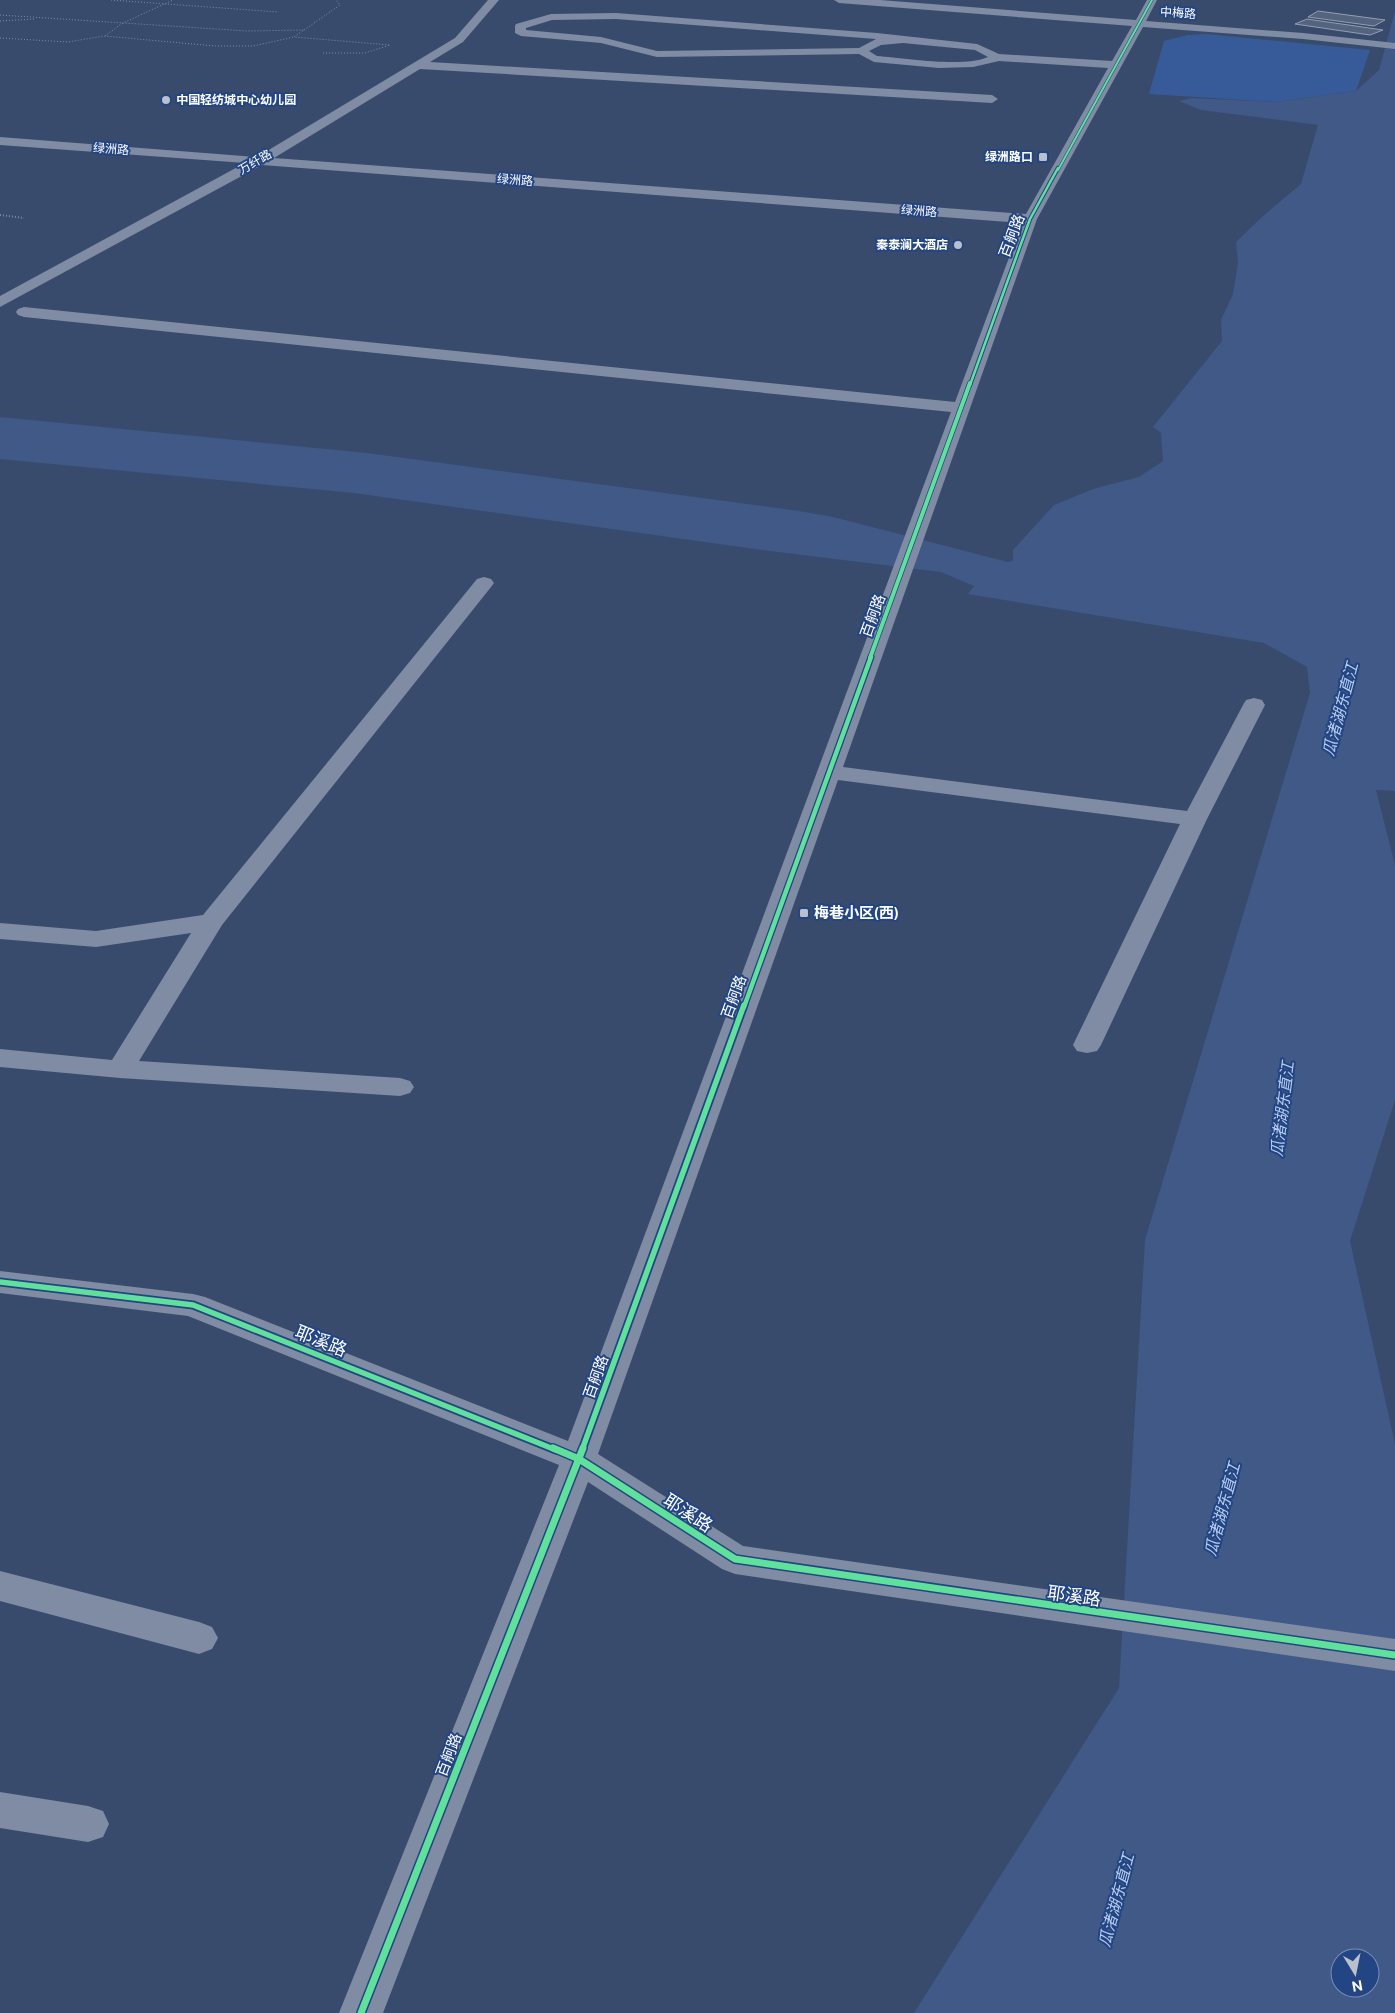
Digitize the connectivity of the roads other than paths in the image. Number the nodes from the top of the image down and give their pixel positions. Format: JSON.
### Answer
{"nodes":[{"id":1,"x":494,"y":0,"type":"edge"},
{"id":2,"x":840,"y":0,"type":"edge"},
{"id":3,"x":1152,"y":0,"type":"edge"},
{"id":4,"x":868,"y":1,"type":"edge"},
{"id":5,"x":806,"y":20,"type":"dead end"},
{"id":6,"x":1139,"y":24,"type":"junction"},
{"id":7,"x":791,"y":29,"type":"junction"},
{"id":8,"x":903,"y":40,"type":"junction"},
{"id":9,"x":1395,"y":46,"type":"edge"},
{"id":10,"x":861,"y":51,"type":"junction"},
{"id":11,"x":998,"y":57,"type":"junction"},
{"id":12,"x":419,"y":65,"type":"junction"},
{"id":13,"x":1116,"y":65,"type":"junction"},
{"id":14,"x":992,"y":99,"type":"dead end"},
{"id":15,"x":0,"y":141,"type":"edge"},
{"id":16,"x":259,"y":160,"type":"junction"},
{"id":17,"x":1030,"y":219,"type":"junction"},
{"id":18,"x":0,"y":302,"type":"edge"},
{"id":19,"x":24,"y":312,"type":"dead end"},
{"id":20,"x":962,"y":408,"type":"junction"},
{"id":21,"x":484,"y":583,"type":"dead end"},
{"id":22,"x":1254,"y":705,"type":"dead end"},
{"id":23,"x":830,"y":772,"type":"junction"},
{"id":24,"x":1195,"y":819,"type":"junction"},
{"id":25,"x":211,"y":922,"type":"junction"},
{"id":26,"x":0,"y":930,"type":"edge"},
{"id":27,"x":1087,"y":1045,"type":"dead end"},
{"id":28,"x":0,"y":1058,"type":"edge"},
{"id":29,"x":120,"y":1069,"type":"junction"},
{"id":30,"x":400,"y":1087,"type":"dead end"},
{"id":31,"x":0,"y":1282,"type":"edge"},
{"id":32,"x":579,"y":1459,"type":"junction"},
{"id":33,"x":0,"y":1586,"type":"edge"},
{"id":34,"x":199,"y":1638,"type":"dead end"},
{"id":35,"x":1395,"y":1654,"type":"edge"},
{"id":36,"x":0,"y":1810,"type":"edge"},
{"id":37,"x":88,"y":1824,"type":"dead end"},
{"id":38,"x":361,"y":2013,"type":"edge"}],
"edges":[{"from":1,"to":12,"type":"street","name":"万纤路"},
{"from":2,"to":4,"type":"street","name":"中梅路"},
{"from":3,"to":6,"type":"street","name":"百舸路"},
{"from":4,"to":6,"type":"street","name":"中梅路"},
{"from":5,"to":7,"type":"street"},
{"from":6,"to":9,"type":"street","name":"中梅路"},
{"from":6,"to":13,"type":"street","name":"百舸路"},
{"from":7,"to":8,"type":"street"},
{"from":7,"to":10,"type":"street"},
{"from":8,"to":10,"type":"street"},
{"from":8,"to":11,"type":"street"},
{"from":10,"to":11,"type":"street"},
{"from":11,"to":13,"type":"street"},
{"from":12,"to":14,"type":"street"},
{"from":12,"to":16,"type":"street","name":"万纤路"},
{"from":13,"to":17,"type":"street","name":"百舸路"},
{"from":15,"to":16,"type":"street","name":"绿洲路"},
{"from":16,"to":17,"type":"street","name":"绿洲路"},
{"from":16,"to":18,"type":"street","name":"万纤路"},
{"from":17,"to":20,"type":"street","name":"百舸路"},
{"from":19,"to":20,"type":"street"},
{"from":20,"to":23,"type":"street","name":"百舸路"},
{"from":21,"to":25,"type":"street"},
{"from":22,"to":24,"type":"street"},
{"from":23,"to":24,"type":"street"},
{"from":23,"to":32,"type":"street","name":"百舸路"},
{"from":24,"to":27,"type":"street"},
{"from":25,"to":26,"type":"street"},
{"from":25,"to":29,"type":"street"},
{"from":28,"to":29,"type":"street"},
{"from":29,"to":30,"type":"street"},
{"from":31,"to":32,"type":"street","name":"耶溪路"},
{"from":32,"to":35,"type":"street","name":"耶溪路"},
{"from":32,"to":38,"type":"street","name":"百舸路"},
{"from":33,"to":34,"type":"street"},
{"from":36,"to":37,"type":"street"}]}
